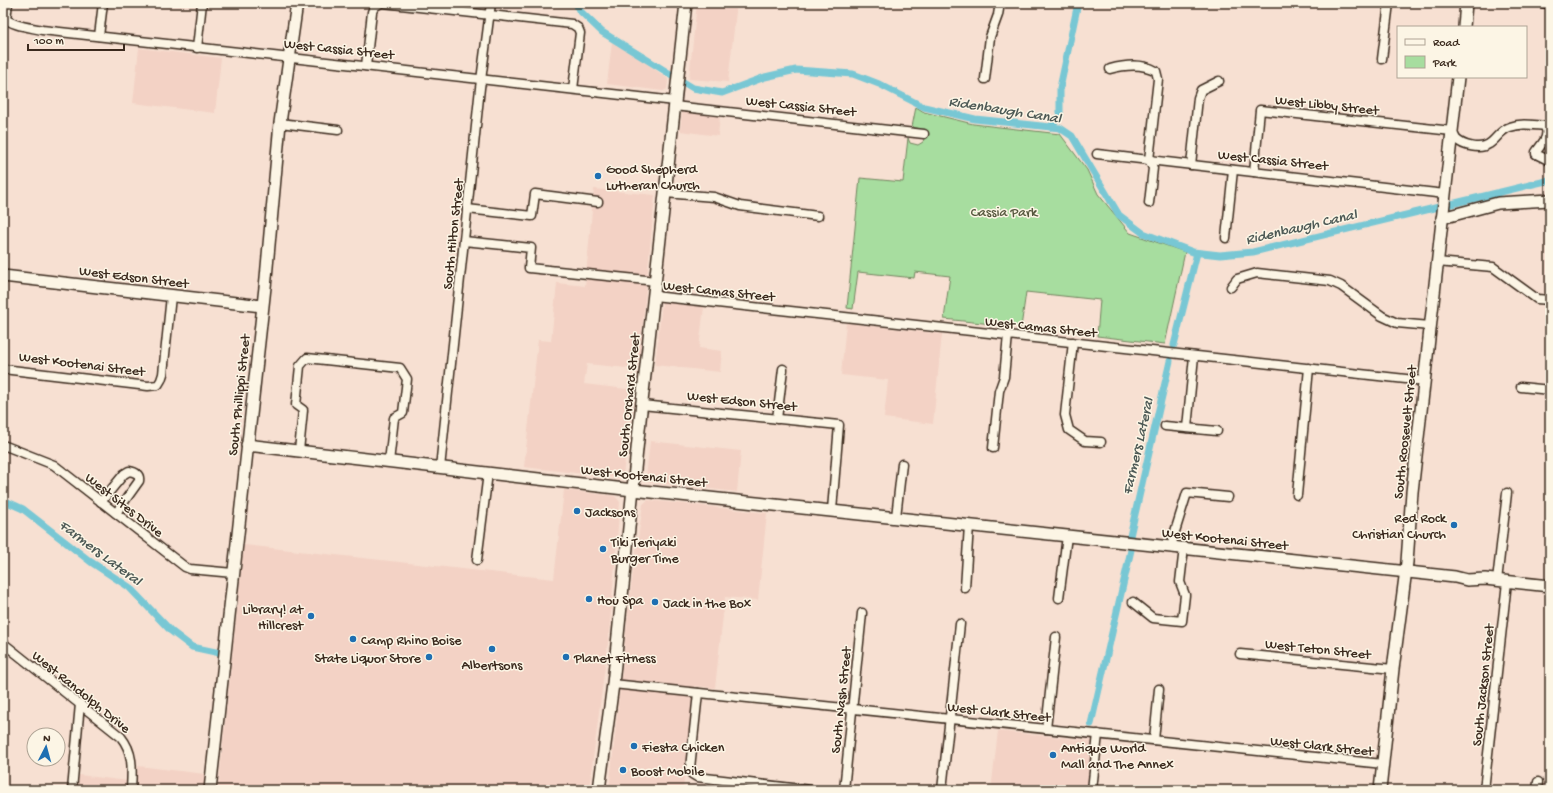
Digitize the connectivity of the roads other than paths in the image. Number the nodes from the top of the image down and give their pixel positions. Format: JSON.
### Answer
{"nodes":[{"id":1,"x":8,"y":3,"type":"edge"},
{"id":2,"x":103,"y":3,"type":"edge"},
{"id":3,"x":202,"y":3,"type":"edge"},
{"id":4,"x":297,"y":3,"type":"edge"},
{"id":5,"x":382,"y":3,"type":"edge"},
{"id":6,"x":491,"y":3,"type":"edge"},
{"id":7,"x":686,"y":3,"type":"edge"},
{"id":8,"x":1000,"y":3,"type":"edge"},
{"id":9,"x":1389,"y":3,"type":"edge"},
{"id":10,"x":1466,"y":3,"type":"edge"},
{"id":11,"x":1542,"y":3,"type":"edge"},
{"id":12,"x":1550,"y":4,"type":"edge"},
{"id":13,"x":490,"y":15,"type":"junction"},
{"id":14,"x":4,"y":18,"type":"edge"},
{"id":15,"x":1464,"y":26,"type":"edge"},
{"id":16,"x":99,"y":36,"type":"junction"},
{"id":17,"x":198,"y":48,"type":"junction"},
{"id":18,"x":290,"y":58,"type":"junction"},
{"id":19,"x":1382,"y":59,"type":"dead end"},
{"id":20,"x":366,"y":66,"type":"junction"},
{"id":21,"x":1110,"y":69,"type":"dead end"},
{"id":22,"x":483,"y":78,"type":"junction"},
{"id":23,"x":1458,"y":78,"type":"edge"},
{"id":24,"x":985,"y":79,"type":"dead end"},
{"id":25,"x":1219,"y":80,"type":"dead end"},
{"id":26,"x":573,"y":89,"type":"junction"},
{"id":27,"x":674,"y":103,"type":"junction"},
{"id":28,"x":280,"y":123,"type":"junction"},
{"id":29,"x":1547,"y":126,"type":"edge"},
{"id":30,"x":338,"y":130,"type":"dead end"},
{"id":31,"x":1452,"y":131,"type":"junction"},
{"id":32,"x":924,"y":134,"type":"dead end"},
{"id":33,"x":1097,"y":154,"type":"dead end"},
{"id":34,"x":1149,"y":160,"type":"junction"},
{"id":35,"x":1550,"y":162,"type":"edge"},
{"id":36,"x":1191,"y":165,"type":"junction"},
{"id":37,"x":1233,"y":170,"type":"junction"},
{"id":38,"x":1254,"y":172,"type":"junction"},
{"id":39,"x":665,"y":192,"type":"junction"},
{"id":40,"x":1550,"y":200,"type":"edge"},
{"id":41,"x":598,"y":202,"type":"dead end"},
{"id":42,"x":1149,"y":203,"type":"dead end"},
{"id":43,"x":1444,"y":206,"type":"junction"},
{"id":44,"x":468,"y":209,"type":"junction"},
{"id":45,"x":818,"y":216,"type":"dead end"},
{"id":46,"x":1226,"y":238,"type":"dead end"},
{"id":47,"x":464,"y":241,"type":"junction"},
{"id":48,"x":1438,"y":262,"type":"junction"},
{"id":49,"x":3,"y":276,"type":"edge"},
{"id":50,"x":656,"y":281,"type":"junction"},
{"id":51,"x":1231,"y":287,"type":"dead end"},
{"id":52,"x":171,"y":296,"type":"junction"},
{"id":53,"x":654,"y":296,"type":"junction"},
{"id":54,"x":1550,"y":300,"type":"edge"},
{"id":55,"x":262,"y":306,"type":"junction"},
{"id":56,"x":1430,"y":326,"type":"junction"},
{"id":57,"x":1008,"y":335,"type":"junction"},
{"id":58,"x":1073,"y":342,"type":"junction"},
{"id":59,"x":1194,"y":358,"type":"junction"},
{"id":60,"x":1309,"y":368,"type":"junction"},
{"id":61,"x":3,"y":369,"type":"edge"},
{"id":62,"x":783,"y":369,"type":"dead end"},
{"id":63,"x":1424,"y":381,"type":"junction"},
{"id":64,"x":1521,"y":387,"type":"dead end"},
{"id":65,"x":1550,"y":390,"type":"edge"},
{"id":66,"x":642,"y":405,"type":"junction"},
{"id":67,"x":777,"y":419,"type":"junction"},
{"id":68,"x":1165,"y":426,"type":"dead end"},
{"id":69,"x":1187,"y":428,"type":"junction"},
{"id":70,"x":1217,"y":431,"type":"dead end"},
{"id":71,"x":1101,"y":442,"type":"dead end"},
{"id":72,"x":3,"y":445,"type":"edge"},
{"id":73,"x":247,"y":445,"type":"junction"},
{"id":74,"x":993,"y":448,"type":"dead end"},
{"id":75,"x":299,"y":451,"type":"junction"},
{"id":76,"x":389,"y":462,"type":"junction"},
{"id":77,"x":902,"y":464,"type":"dead end"},
{"id":78,"x":440,"y":468,"type":"junction"},
{"id":79,"x":488,"y":473,"type":"junction"},
{"id":80,"x":633,"y":490,"type":"junction"},
{"id":81,"x":1507,"y":493,"type":"dead end"},
{"id":82,"x":1297,"y":495,"type":"dead end"},
{"id":83,"x":1228,"y":497,"type":"dead end"},
{"id":84,"x":102,"y":502,"type":"junction"},
{"id":85,"x":832,"y":510,"type":"junction"},
{"id":86,"x":116,"y":513,"type":"junction"},
{"id":87,"x":896,"y":518,"type":"junction"},
{"id":88,"x":969,"y":525,"type":"junction"},
{"id":89,"x":1067,"y":536,"type":"junction"},
{"id":90,"x":1178,"y":548,"type":"junction"},
{"id":91,"x":477,"y":560,"type":"dead end"},
{"id":92,"x":1406,"y":572,"type":"junction"},
{"id":93,"x":233,"y":573,"type":"junction"},
{"id":94,"x":1502,"y":581,"type":"junction"},
{"id":95,"x":1550,"y":586,"type":"edge"},
{"id":96,"x":965,"y":588,"type":"dead end"},
{"id":97,"x":1059,"y":598,"type":"dead end"},
{"id":98,"x":1132,"y":602,"type":"dead end"},
{"id":99,"x":862,"y":613,"type":"dead end"},
{"id":100,"x":960,"y":624,"type":"dead end"},
{"id":101,"x":1056,"y":636,"type":"dead end"},
{"id":102,"x":3,"y":643,"type":"edge"},
{"id":103,"x":1240,"y":654,"type":"dead end"},
{"id":104,"x":1393,"y":669,"type":"junction"},
{"id":105,"x":613,"y":684,"type":"junction"},
{"id":106,"x":1159,"y":689,"type":"dead end"},
{"id":107,"x":698,"y":693,"type":"junction"},
{"id":108,"x":80,"y":704,"type":"junction"},
{"id":109,"x":852,"y":709,"type":"junction"},
{"id":110,"x":950,"y":719,"type":"junction"},
{"id":111,"x":1046,"y":729,"type":"junction"},
{"id":112,"x":1098,"y":734,"type":"junction"},
{"id":113,"x":1154,"y":740,"type":"junction"},
{"id":114,"x":1383,"y":764,"type":"junction"},
{"id":115,"x":72,"y":790,"type":"edge"},
{"id":116,"x":131,"y":790,"type":"edge"},
{"id":117,"x":210,"y":790,"type":"edge"},
{"id":118,"x":599,"y":790,"type":"edge"},
{"id":119,"x":810,"y":790,"type":"edge"},
{"id":120,"x":844,"y":790,"type":"edge"},
{"id":121,"x":942,"y":790,"type":"edge"},
{"id":122,"x":1092,"y":790,"type":"edge"},
{"id":123,"x":1380,"y":790,"type":"edge"},
{"id":124,"x":1484,"y":790,"type":"edge"}],
"edges":[{"from":1,"to":14,"type":"street"},
{"from":2,"to":16,"type":"street"},
{"from":3,"to":17,"type":"street"},
{"from":4,"to":18,"type":"street","name":"South Phillippi Street"},
{"from":5,"to":13,"type":"street"},
{"from":5,"to":20,"type":"street"},
{"from":6,"to":13,"type":"street","name":"South Hilton Street"},
{"from":7,"to":27,"type":"street","name":"South Orchard Street"},
{"from":8,"to":24,"type":"street"},
{"from":9,"to":19,"type":"street"},
{"from":10,"to":15,"type":"street"},
{"from":11,"to":12,"type":"street"},
{"from":13,"to":22,"type":"street","name":"South Hilton Street"},
{"from":13,"to":26,"type":"street"},
{"from":14,"to":16,"type":"street","name":"West Cassia Street"},
{"from":16,"to":17,"type":"street","name":"West Cassia Street"},
{"from":17,"to":18,"type":"street","name":"West Cassia Street"},
{"from":18,"to":20,"type":"street","name":"West Cassia Street"},
{"from":18,"to":28,"type":"street","name":"South Phillippi Street"},
{"from":20,"to":22,"type":"street","name":"West Cassia Street"},
{"from":21,"to":34,"type":"street"},
{"from":22,"to":26,"type":"street","name":"West Cassia Street"},
{"from":22,"to":44,"type":"street","name":"South Hilton Street"},
{"from":23,"to":31,"type":"street","name":"South Roosevelt Street"},
{"from":25,"to":36,"type":"street"},
{"from":26,"to":27,"type":"street","name":"West Cassia Street"},
{"from":27,"to":32,"type":"street","name":"West Cassia Street"},
{"from":27,"to":39,"type":"street","name":"South Orchard Street"},
{"from":28,"to":30,"type":"street"},
{"from":28,"to":55,"type":"street","name":"South Phillippi Street"},
{"from":29,"to":31,"type":"street"},
{"from":29,"to":35,"type":"street"},
{"from":31,"to":38,"type":"street","name":"West Libby Street"},
{"from":31,"to":43,"type":"street","name":"South Roosevelt Street"},
{"from":33,"to":34,"type":"street","name":"West Cassia Street"},
{"from":34,"to":36,"type":"street","name":"West Cassia Street"},
{"from":34,"to":42,"type":"street"},
{"from":36,"to":37,"type":"street","name":"West Cassia Street"},
{"from":37,"to":38,"type":"street","name":"West Cassia Street"},
{"from":37,"to":46,"type":"street"},
{"from":38,"to":43,"type":"street","name":"West Cassia Street"},
{"from":39,"to":45,"type":"street"},
{"from":39,"to":50,"type":"street","name":"South Orchard Street"},
{"from":40,"to":43,"type":"street","name":"West Cassia Street"},
{"from":41,"to":44,"type":"street"},
{"from":43,"to":48,"type":"street","name":"South Roosevelt Street"},
{"from":44,"to":47,"type":"street","name":"South Hilton Street"},
{"from":47,"to":50,"type":"street","name":"West Camas Street"},
{"from":47,"to":78,"type":"street","name":"South Hilton Street"},
{"from":48,"to":54,"type":"street"},
{"from":48,"to":56,"type":"street","name":"South Roosevelt Street"},
{"from":49,"to":52,"type":"street","name":"West Edson Street"},
{"from":50,"to":53,"type":"street","name":"South Orchard Street"},
{"from":51,"to":56,"type":"street"},
{"from":52,"to":55,"type":"street","name":"West Edson Street"},
{"from":52,"to":61,"type":"street","name":"West Kootenai Street"},
{"from":53,"to":57,"type":"street","name":"West Camas Street"},
{"from":53,"to":66,"type":"street","name":"South Orchard Street"},
{"from":55,"to":73,"type":"street","name":"South Phillippi Street"},
{"from":56,"to":63,"type":"street","name":"South Roosevelt Street"},
{"from":57,"to":58,"type":"street","name":"West Camas Street"},
{"from":57,"to":74,"type":"street"},
{"from":58,"to":59,"type":"street","name":"West Camas Street"},
{"from":58,"to":71,"type":"street"},
{"from":59,"to":60,"type":"street","name":"West Camas Street"},
{"from":59,"to":69,"type":"street"},
{"from":60,"to":63,"type":"street","name":"West Camas Street"},
{"from":60,"to":82,"type":"street"},
{"from":62,"to":67,"type":"street"},
{"from":63,"to":92,"type":"street","name":"South Roosevelt Street"},
{"from":64,"to":65,"type":"street"},
{"from":66,"to":67,"type":"street","name":"West Edson Street"},
{"from":66,"to":80,"type":"street","name":"South Orchard Street"},
{"from":67,"to":85,"type":"street","name":"West Edson Street"},
{"from":68,"to":69,"type":"street"},
{"from":69,"to":70,"type":"street"},
{"from":72,"to":84,"type":"street","name":"West Sites Drive"},
{"from":73,"to":75,"type":"street","name":"West Kootenai Street"},
{"from":73,"to":93,"type":"street","name":"South Phillippi Street"},
{"from":75,"to":76,"type":"street","name":"West Kootenai Street"},
{"from":75,"to":76,"type":"street"},
{"from":76,"to":78,"type":"street","name":"West Kootenai Street"},
{"from":77,"to":87,"type":"street"},
{"from":78,"to":79,"type":"street","name":"West Kootenai Street"},
{"from":79,"to":80,"type":"street","name":"West Kootenai Street"},
{"from":79,"to":91,"type":"street"},
{"from":80,"to":85,"type":"street","name":"West Kootenai Street"},
{"from":80,"to":105,"type":"street","name":"South Orchard Street"},
{"from":81,"to":94,"type":"street","name":"South Jackson Street"},
{"from":83,"to":90,"type":"street"},
{"from":84,"to":86,"type":"street","name":"West Sites Drive"},
{"from":84,"to":86,"type":"street"},
{"from":85,"to":87,"type":"street","name":"West Kootenai Street"},
{"from":86,"to":93,"type":"street","name":"West Sites Drive"},
{"from":87,"to":88,"type":"street","name":"West Kootenai Street"},
{"from":88,"to":89,"type":"street","name":"West Kootenai Street"},
{"from":88,"to":96,"type":"street"},
{"from":89,"to":90,"type":"street","name":"West Kootenai Street"},
{"from":89,"to":97,"type":"street"},
{"from":90,"to":92,"type":"street","name":"West Kootenai Street"},
{"from":90,"to":98,"type":"street"},
{"from":92,"to":94,"type":"street","name":"West Kootenai Street"},
{"from":92,"to":104,"type":"street","name":"South Roosevelt Street"},
{"from":93,"to":117,"type":"street","name":"South Phillippi Street"},
{"from":94,"to":95,"type":"street","name":"West Kootenai Street"},
{"from":94,"to":124,"type":"street","name":"South Jackson Street"},
{"from":99,"to":109,"type":"street","name":"South Nash Street"},
{"from":100,"to":110,"type":"street"},
{"from":101,"to":111,"type":"street"},
{"from":102,"to":108,"type":"street","name":"West Randolph Drive"},
{"from":103,"to":104,"type":"street","name":"West Teton Street"},
{"from":104,"to":114,"type":"street","name":"South Roosevelt Street"},
{"from":105,"to":107,"type":"street","name":"West Clark Street"},
{"from":105,"to":118,"type":"street","name":"South Orchard Street"},
{"from":106,"to":113,"type":"street"},
{"from":107,"to":109,"type":"street","name":"West Clark Street"},
{"from":107,"to":119,"type":"street"},
{"from":108,"to":115,"type":"street"},
{"from":108,"to":116,"type":"street","name":"West Randolph Drive"},
{"from":109,"to":110,"type":"street","name":"West Clark Street"},
{"from":109,"to":120,"type":"street","name":"South Nash Street"},
{"from":110,"to":111,"type":"street","name":"West Clark Street"},
{"from":110,"to":121,"type":"street"},
{"from":111,"to":112,"type":"street","name":"West Clark Street"},
{"from":112,"to":113,"type":"street","name":"West Clark Street"},
{"from":112,"to":122,"type":"street"},
{"from":113,"to":114,"type":"street","name":"West Clark Street"},
{"from":114,"to":123,"type":"street","name":"South Roosevelt Street"}]}
